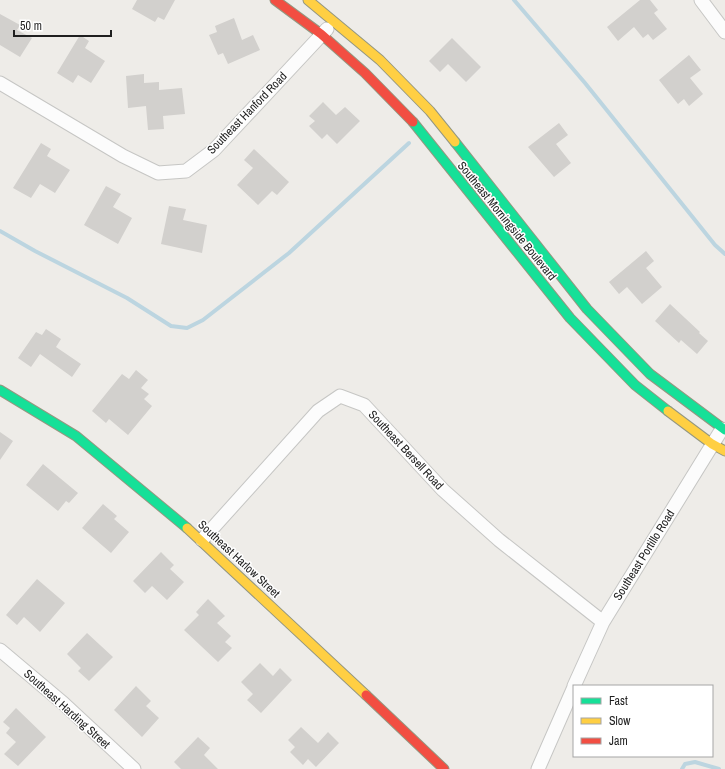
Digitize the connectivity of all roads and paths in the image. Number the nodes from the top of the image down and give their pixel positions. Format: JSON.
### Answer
{"nodes":[{"id":1,"x":275,"y":0,"type":"edge"},
{"id":2,"x":308,"y":0,"type":"edge"},
{"id":3,"x":701,"y":0,"type":"edge"},
{"id":4,"x":334,"y":20,"type":"junction"},
{"id":5,"x":725,"y":32,"type":"edge"},
{"id":6,"x":321,"y":34,"type":"junction"},
{"id":7,"x":0,"y":83,"type":"edge"},
{"id":8,"x":468,"y":159,"type":"junction"},
{"id":9,"x":452,"y":171,"type":"junction"},
{"id":10,"x":588,"y":308,"type":"junction"},
{"id":11,"x":570,"y":318,"type":"junction"},
{"id":12,"x":0,"y":390,"type":"edge"},
{"id":13,"x":724,"y":430,"type":"edge"},
{"id":14,"x":712,"y":444,"type":"junction"},
{"id":15,"x":725,"y":451,"type":"edge"},
{"id":16,"x":202,"y":540,"type":"junction"},
{"id":17,"x":603,"y":622,"type":"junction"},
{"id":18,"x":0,"y":650,"type":"edge"},
{"id":19,"x":574,"y":685,"type":"edge"},
{"id":20,"x":573,"y":688,"type":"edge"},
{"id":21,"x":134,"y":769,"type":"edge"},
{"id":22,"x":444,"y":769,"type":"edge"},
{"id":23,"x":538,"y":769,"type":"edge"}],
"edges":[{"from":1,"to":6,"type":"street","name":"Southeast Morningside Boulevard"},
{"from":2,"to":4,"type":"street","name":"Southeast Morningside Boulevard"},
{"from":3,"to":5,"type":"street"},
{"from":4,"to":6,"type":"street","name":"Southeast Hanford Road"},
{"from":4,"to":8,"type":"street","name":"Southeast Morningside Boulevard"},
{"from":6,"to":7,"type":"street","name":"Southeast Hanford Road"},
{"from":6,"to":9,"type":"street","name":"Southeast Morningside Boulevard"},
{"from":8,"to":9,"type":"street"},
{"from":8,"to":10,"type":"street","name":"Southeast Morningside Boulevard"},
{"from":9,"to":11,"type":"street","name":"Southeast Morningside Boulevard"},
{"from":10,"to":11,"type":"street"},
{"from":10,"to":13,"type":"street","name":"Southeast Morningside Boulevard"},
{"from":11,"to":14,"type":"street","name":"Southeast Morningside Boulevard"},
{"from":12,"to":16,"type":"street","name":"Southeast Harlow Street"},
{"from":13,"to":14,"type":"street","name":"Southeast Portillo Road"},
{"from":14,"to":15,"type":"street","name":"Southeast Morningside Boulevard"},
{"from":14,"to":17,"type":"street","name":"Southeast Portillo Road"},
{"from":16,"to":17,"type":"street","name":"Southeast Bersell Road"},
{"from":16,"to":22,"type":"street","name":"Southeast Harlow Street"},
{"from":17,"to":19,"type":"street","name":"Southeast Portillo Road"},
{"from":18,"to":21,"type":"street","name":"Southeast Harding Street"},
{"from":20,"to":23,"type":"street","name":"Southeast Portillo Road"}]}
